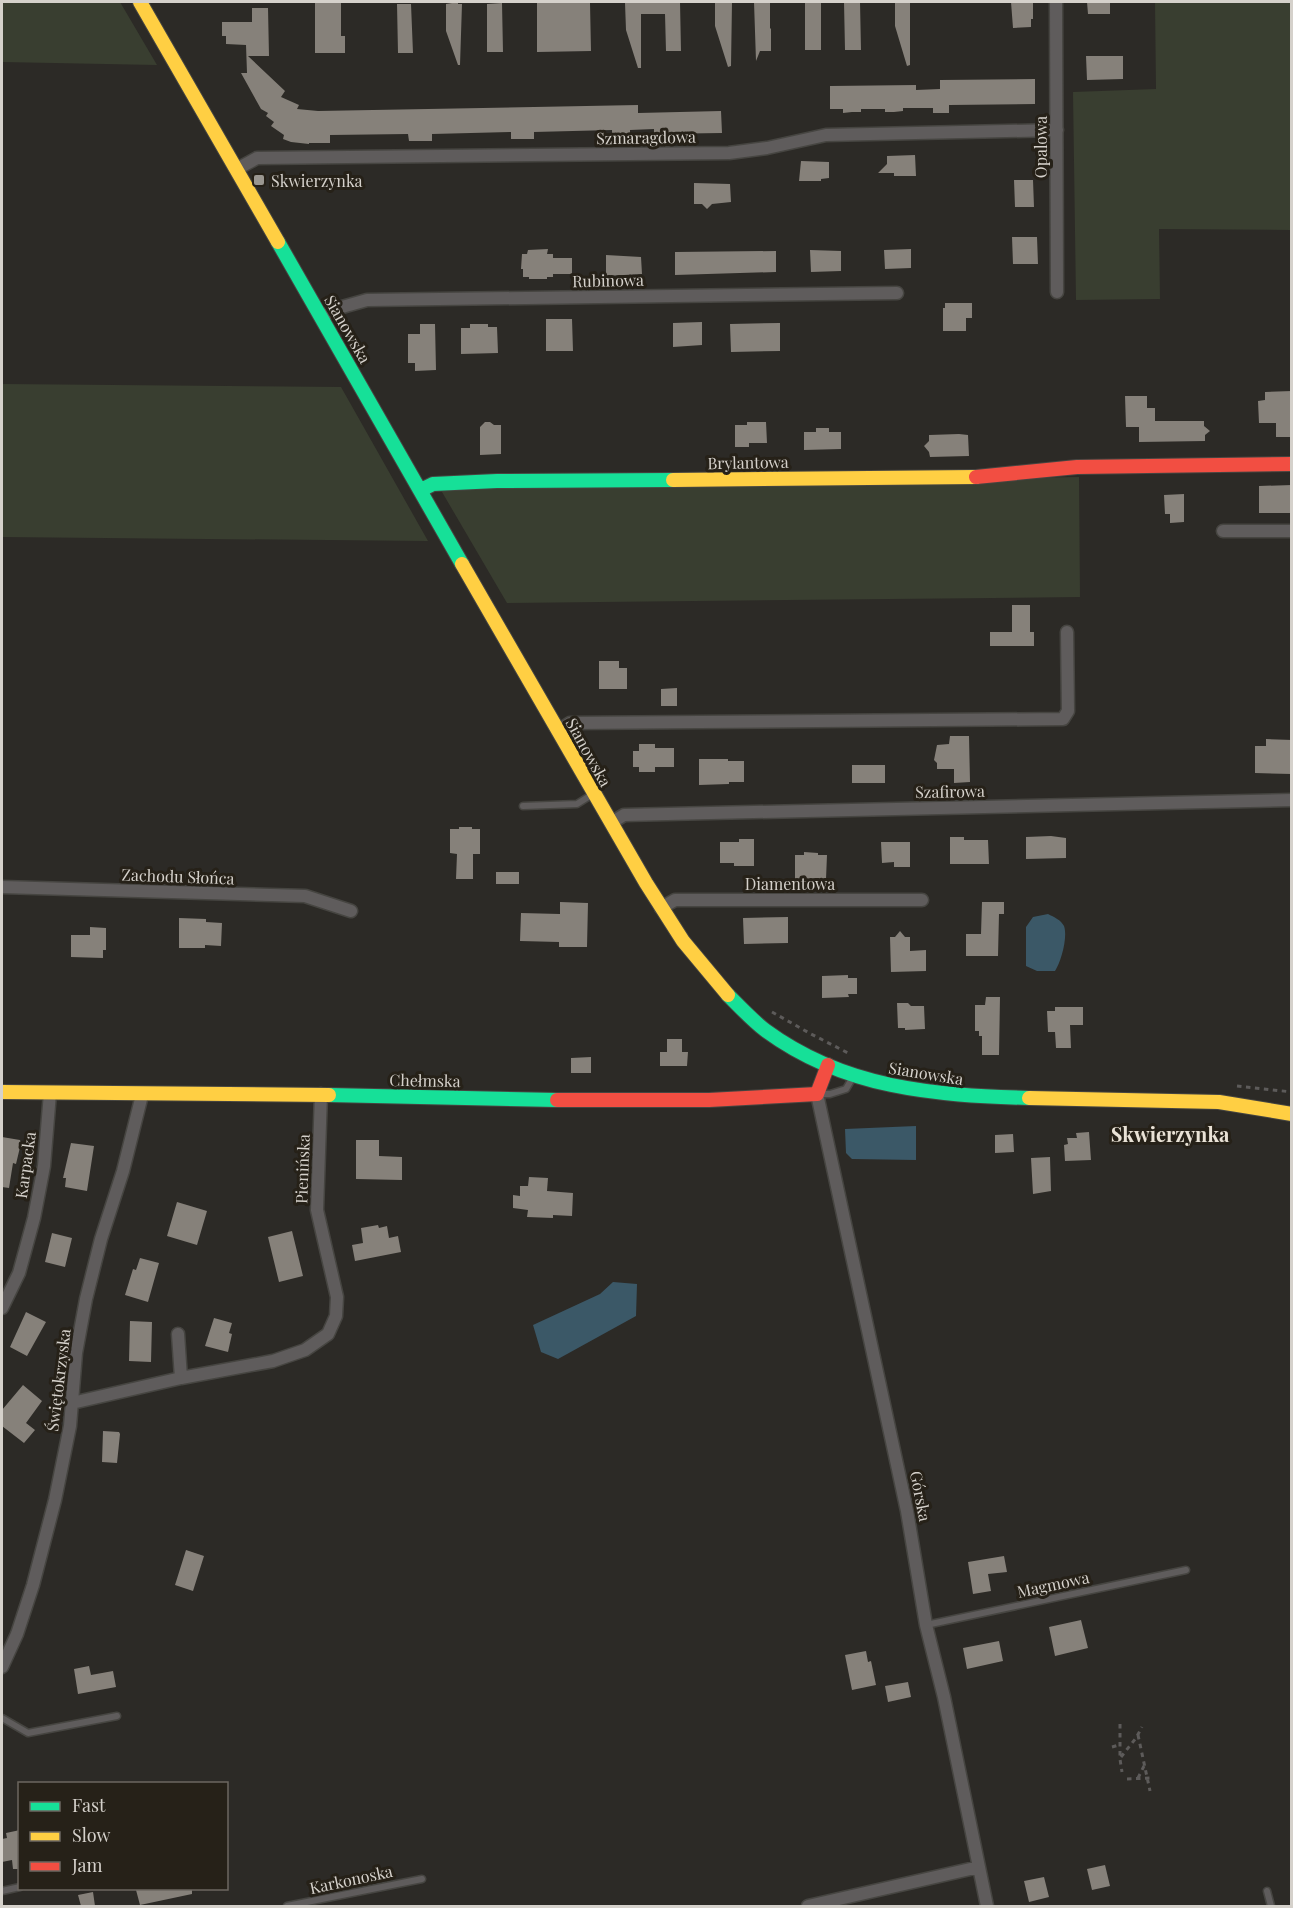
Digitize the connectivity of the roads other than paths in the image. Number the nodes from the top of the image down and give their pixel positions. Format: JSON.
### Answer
{"nodes":[{"id":1,"x":140,"y":2,"type":"edge"},
{"id":2,"x":1056,"y":2,"type":"edge"},
{"id":3,"x":1057,"y":130,"type":"junction"},
{"id":4,"x":237,"y":169,"type":"junction"},
{"id":5,"x":1057,"y":292,"type":"dead end"},
{"id":6,"x":897,"y":293,"type":"dead end"},
{"id":7,"x":322,"y":317,"type":"junction"},
{"id":8,"x":1292,"y":464,"type":"edge"},
{"id":9,"x":421,"y":490,"type":"junction"},
{"id":10,"x":1223,"y":531,"type":"dead end"},
{"id":11,"x":1292,"y":531,"type":"edge"},
{"id":12,"x":1067,"y":632,"type":"dead end"},
{"id":13,"x":558,"y":731,"type":"junction"},
{"id":14,"x":594,"y":794,"type":"junction"},
{"id":15,"x":1292,"y":800,"type":"edge"},
{"id":16,"x":523,"y":806,"type":"dead end"},
{"id":17,"x":611,"y":824,"type":"junction"},
{"id":18,"x":2,"y":887,"type":"edge"},
{"id":19,"x":922,"y":900,"type":"dead end"},
{"id":20,"x":661,"y":908,"type":"junction"},
{"id":21,"x":351,"y":910,"type":"dead end"},
{"id":22,"x":828,"y":1065,"type":"junction"},
{"id":23,"x":855,"y":1074,"type":"junction"},
{"id":24,"x":2,"y":1092,"type":"edge"},
{"id":25,"x":50,"y":1093,"type":"junction"},
{"id":26,"x":321,"y":1094,"type":"junction"},
{"id":27,"x":816,"y":1094,"type":"junction"},
{"id":28,"x":142,"y":1095,"type":"junction"},
{"id":29,"x":1292,"y":1114,"type":"edge"},
{"id":30,"x":2,"y":1308,"type":"edge"},
{"id":31,"x":178,"y":1334,"type":"dead end"},
{"id":32,"x":181,"y":1378,"type":"junction"},
{"id":33,"x":72,"y":1402,"type":"junction"},
{"id":34,"x":1186,"y":1570,"type":"dead end"},
{"id":35,"x":926,"y":1625,"type":"junction"},
{"id":36,"x":2,"y":1667,"type":"edge"},
{"id":37,"x":117,"y":1716,"type":"dead end"},
{"id":38,"x":2,"y":1718,"type":"edge"},
{"id":39,"x":979,"y":1867,"type":"junction"},
{"id":40,"x":422,"y":1879,"type":"dead end"},
{"id":41,"x":18,"y":1887,"type":"edge"},
{"id":42,"x":2,"y":1891,"type":"edge"},
{"id":43,"x":1267,"y":1891,"type":"dead end"},
{"id":44,"x":287,"y":1906,"type":"edge"},
{"id":45,"x":808,"y":1906,"type":"edge"},
{"id":46,"x":987,"y":1906,"type":"edge"},
{"id":47,"x":1271,"y":1906,"type":"edge"}],
"edges":[{"from":1,"to":4,"type":"street","name":"Sianowska"},
{"from":2,"to":3,"type":"street","name":"Opalowa"},
{"from":3,"to":4,"type":"street","name":"Szmaragdowa"},
{"from":3,"to":5,"type":"street","name":"Opalowa"},
{"from":4,"to":7,"type":"street","name":"Sianowska"},
{"from":6,"to":7,"type":"street","name":"Rubinowa"},
{"from":7,"to":9,"type":"street","name":"Sianowska"},
{"from":8,"to":9,"type":"street","name":"Brylantowa"},
{"from":9,"to":13,"type":"street","name":"Sianowska"},
{"from":10,"to":11,"type":"street"},
{"from":12,"to":13,"type":"street"},
{"from":13,"to":14,"type":"street","name":"Sianowska"},
{"from":14,"to":16,"type":"lane"},
{"from":14,"to":17,"type":"street","name":"Sianowska"},
{"from":15,"to":17,"type":"street","name":"Szafirowa"},
{"from":17,"to":20,"type":"street","name":"Sianowska"},
{"from":18,"to":21,"type":"street","name":"Zachodu Słońca"},
{"from":19,"to":20,"type":"street","name":"Diamentowa"},
{"from":20,"to":22,"type":"street","name":"Sianowska"},
{"from":22,"to":23,"type":"street","name":"Sianowska"},
{"from":22,"to":27,"type":"street"},
{"from":23,"to":27,"type":"lane"},
{"from":23,"to":29,"type":"street","name":"Sianowska"},
{"from":24,"to":25,"type":"street","name":"Chełmska"},
{"from":25,"to":28,"type":"street","name":"Chełmska"},
{"from":25,"to":30,"type":"street","name":"Karpacka"},
{"from":26,"to":27,"type":"street","name":"Chełmska"},
{"from":26,"to":28,"type":"street","name":"Chełmska"},
{"from":26,"to":32,"type":"street","name":"Pienińska"},
{"from":27,"to":35,"type":"street","name":"Górska"},
{"from":28,"to":33,"type":"street","name":"Świętokrzyska"},
{"from":31,"to":32,"type":"street"},
{"from":32,"to":33,"type":"street"},
{"from":33,"to":36,"type":"street","name":"Świętokrzyska"},
{"from":34,"to":35,"type":"lane","name":"Magmowa"},
{"from":35,"to":39,"type":"street","name":"Górska"},
{"from":37,"to":38,"type":"lane"},
{"from":39,"to":45,"type":"street"},
{"from":39,"to":46,"type":"street","name":"Górska"},
{"from":40,"to":44,"type":"lane","name":"Karkonoska"},
{"from":41,"to":42,"type":"lane"},
{"from":43,"to":47,"type":"lane"}]}
